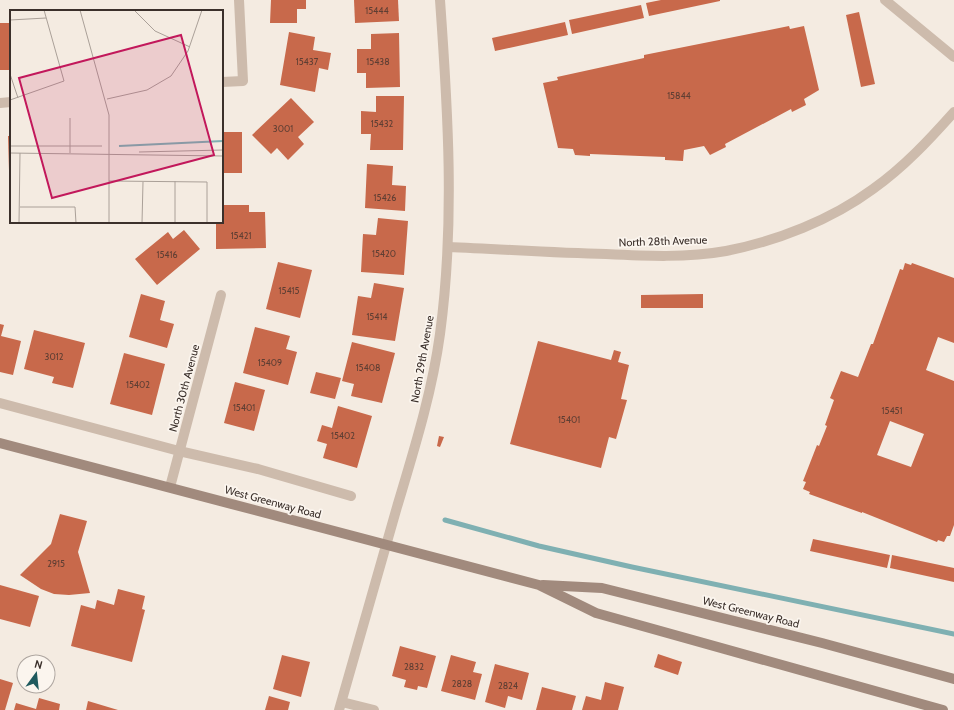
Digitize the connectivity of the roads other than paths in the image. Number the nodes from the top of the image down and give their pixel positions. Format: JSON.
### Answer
{"nodes":[{"id":1,"x":239,"y":0,"type":"edge"},
{"id":2,"x":440,"y":0,"type":"edge"},
{"id":3,"x":885,"y":0,"type":"edge"},
{"id":4,"x":954,"y":57,"type":"edge"},
{"id":5,"x":223,"y":82,"type":"edge"},
{"id":6,"x":10,"y":102,"type":"edge"},
{"id":7,"x":0,"y":103,"type":"edge"},
{"id":8,"x":954,"y":112,"type":"edge"},
{"id":9,"x":448,"y":247,"type":"junction"},
{"id":10,"x":221,"y":295,"type":"dead end"},
{"id":11,"x":0,"y":403,"type":"edge"},
{"id":12,"x":0,"y":443,"type":"edge"},
{"id":13,"x":179,"y":451,"type":"junction"},
{"id":14,"x":170,"y":487,"type":"junction"},
{"id":15,"x":351,"y":496,"type":"dead end"},
{"id":16,"x":387,"y":544,"type":"junction"},
{"id":17,"x":539,"y":585,"type":"junction"},
{"id":18,"x":954,"y":679,"type":"edge"},
{"id":19,"x":341,"y":706,"type":"edge"},
{"id":20,"x":374,"y":710,"type":"edge"},
{"id":21,"x":943,"y":710,"type":"edge"}],
"edges":[{"from":1,"to":5,"type":"street"},
{"from":2,"to":9,"type":"street","name":"North 29th Avenue"},
{"from":3,"to":4,"type":"street"},
{"from":6,"to":7,"type":"street"},
{"from":8,"to":9,"type":"street","name":"North 28th Avenue"},
{"from":9,"to":16,"type":"street","name":"North 29th Avenue"},
{"from":10,"to":13,"type":"street","name":"North 30th Avenue"},
{"from":11,"to":13,"type":"street"},
{"from":12,"to":14,"type":"main road","name":"West Greenway Road"},
{"from":13,"to":14,"type":"street","name":"North 30th Avenue"},
{"from":13,"to":15,"type":"street"},
{"from":14,"to":16,"type":"main road","name":"West Greenway Road"},
{"from":16,"to":17,"type":"main road","name":"West Greenway Road"},
{"from":16,"to":19,"type":"street","name":"North 29th Avenue"},
{"from":17,"to":18,"type":"main road","name":"West Greenway Road"},
{"from":17,"to":21,"type":"main road","name":"West Greenway Road"},
{"from":19,"to":20,"type":"street"}]}
